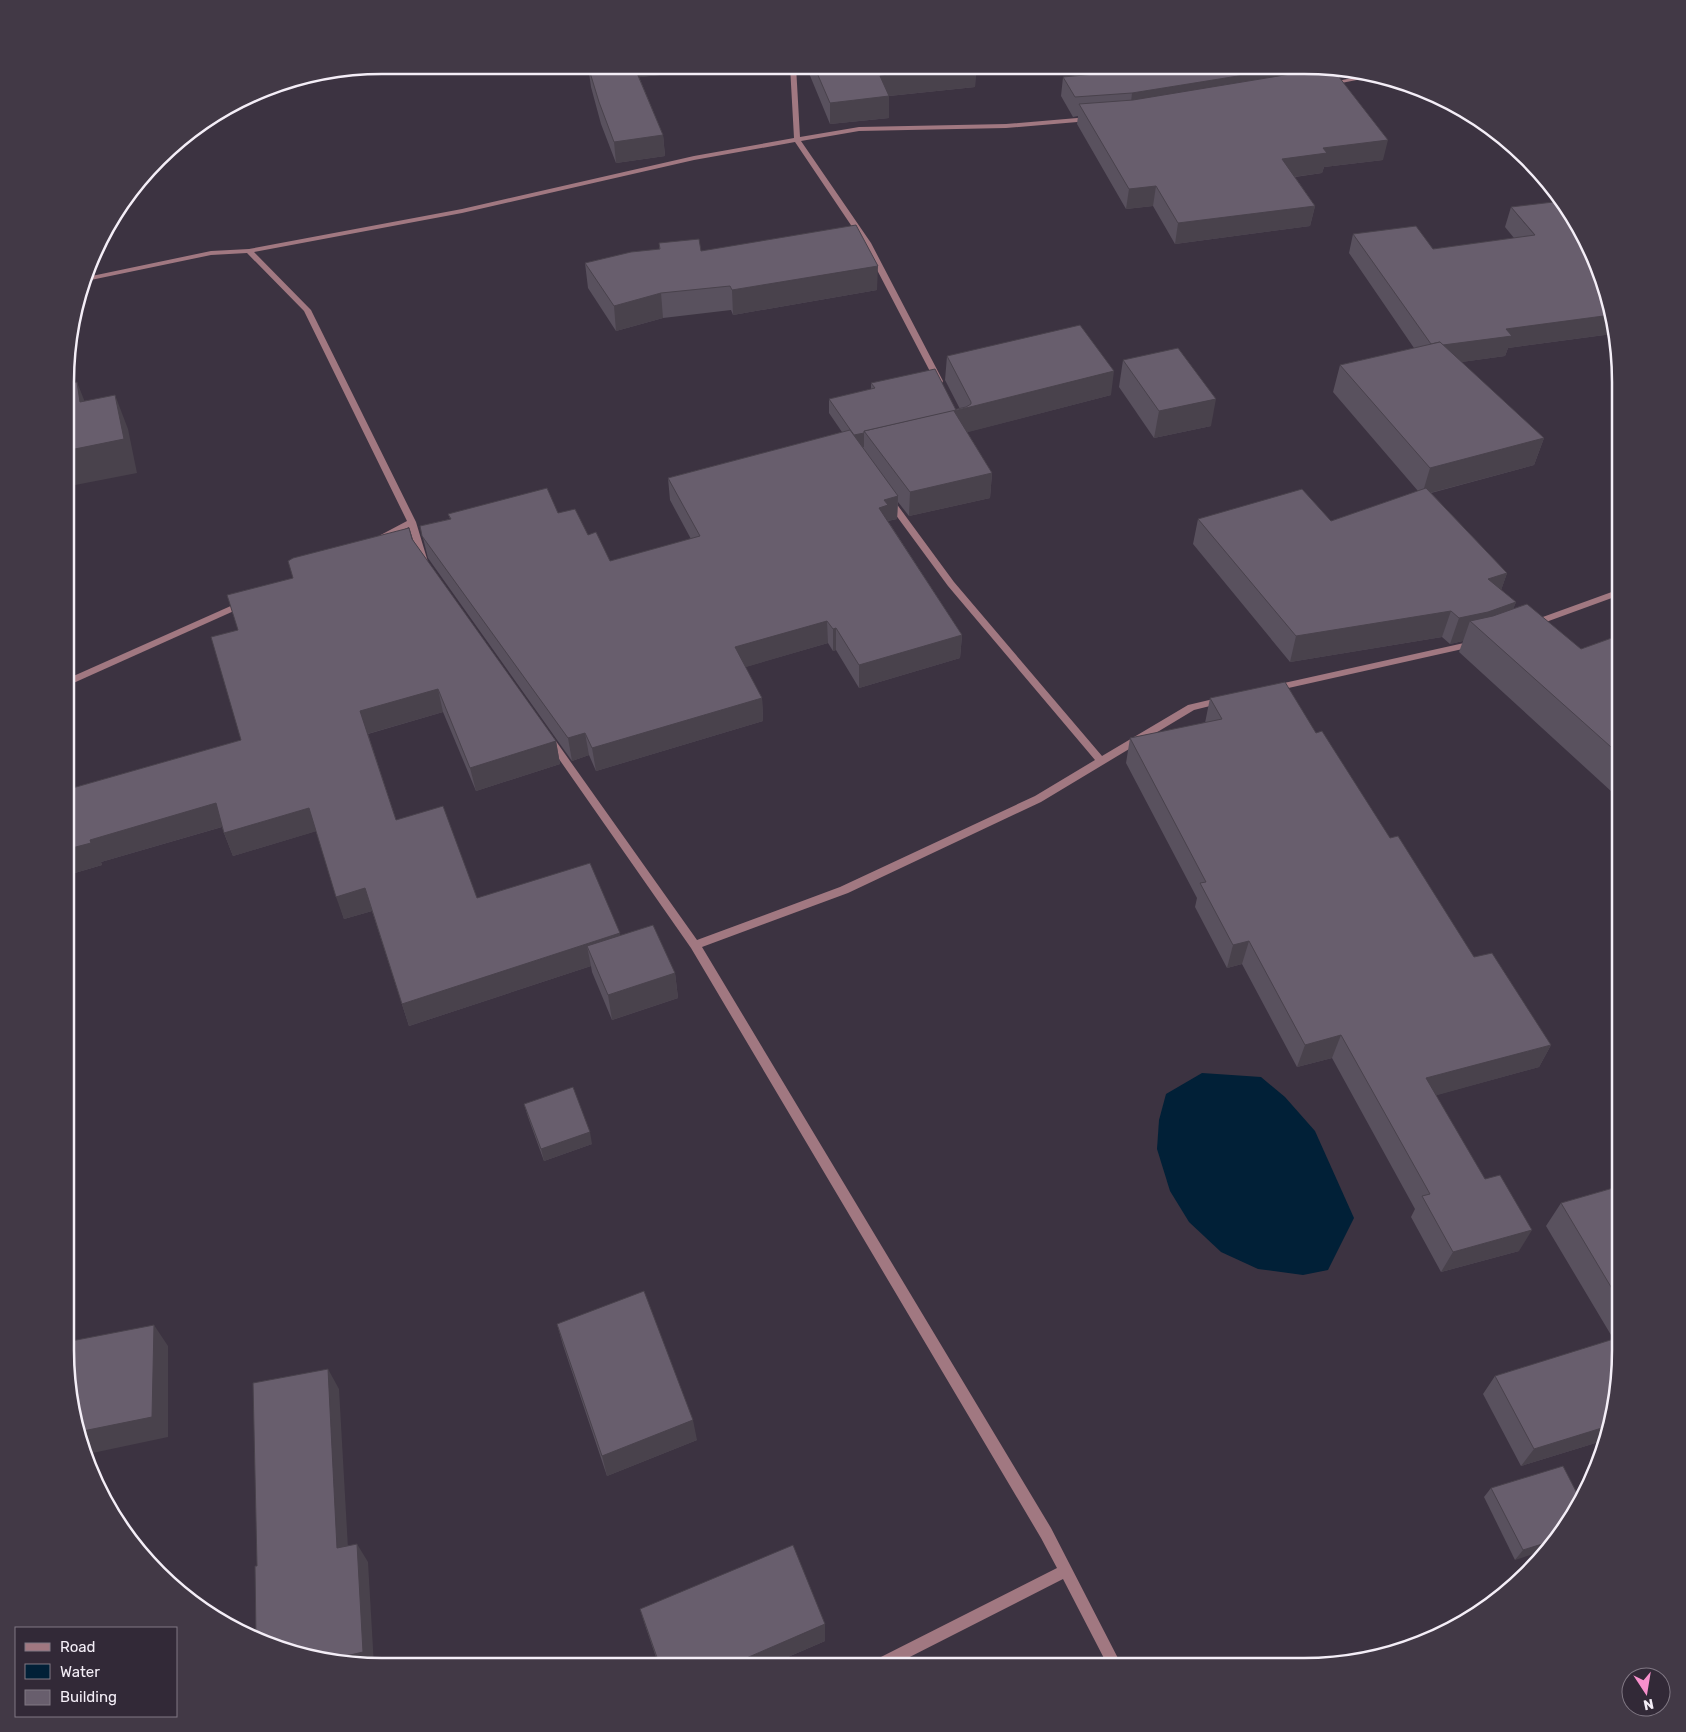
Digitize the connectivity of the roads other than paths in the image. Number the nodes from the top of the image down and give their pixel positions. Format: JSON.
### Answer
{"nodes":[{"id":1,"x":794,"y":74,"type":"edge"},
{"id":2,"x":1356,"y":78,"type":"edge"},
{"id":3,"x":1321,"y":84,"type":"edge"},
{"id":4,"x":1101,"y":118,"type":"edge"},
{"id":5,"x":797,"y":140,"type":"junction"},
{"id":6,"x":248,"y":251,"type":"junction"},
{"id":7,"x":92,"y":278,"type":"edge"},
{"id":8,"x":942,"y":386,"type":"edge"},
{"id":9,"x":884,"y":492,"type":"edge"},
{"id":10,"x":412,"y":522,"type":"junction"},
{"id":11,"x":368,"y":543,"type":"edge"},
{"id":12,"x":428,"y":567,"type":"edge"},
{"id":13,"x":1612,"y":595,"type":"edge"},
{"id":14,"x":254,"y":598,"type":"edge"},
{"id":15,"x":1518,"y":628,"type":"edge"},
{"id":16,"x":1481,"y":642,"type":"edge"},
{"id":17,"x":74,"y":680,"type":"edge"},
{"id":18,"x":1266,"y":690,"type":"edge"},
{"id":19,"x":1228,"y":699,"type":"edge"},
{"id":20,"x":542,"y":728,"type":"edge"},
{"id":21,"x":1101,"y":761,"type":"junction"},
{"id":22,"x":696,"y":945,"type":"junction"},
{"id":23,"x":1066,"y":1570,"type":"junction"},
{"id":24,"x":894,"y":1658,"type":"edge"},
{"id":25,"x":1111,"y":1658,"type":"edge"}],
"edges":[{"from":1,"to":5,"type":"street"},
{"from":2,"to":3,"type":"street"},
{"from":4,"to":5,"type":"street"},
{"from":5,"to":6,"type":"street"},
{"from":5,"to":8,"type":"street"},
{"from":6,"to":7,"type":"street"},
{"from":6,"to":10,"type":"street"},
{"from":9,"to":21,"type":"street"},
{"from":10,"to":11,"type":"street"},
{"from":10,"to":12,"type":"street"},
{"from":13,"to":15,"type":"street"},
{"from":14,"to":17,"type":"street"},
{"from":16,"to":18,"type":"street"},
{"from":19,"to":21,"type":"street"},
{"from":20,"to":22,"type":"street"},
{"from":21,"to":22,"type":"street"},
{"from":22,"to":23,"type":"street"},
{"from":23,"to":24,"type":"street"},
{"from":23,"to":25,"type":"street"}]}
